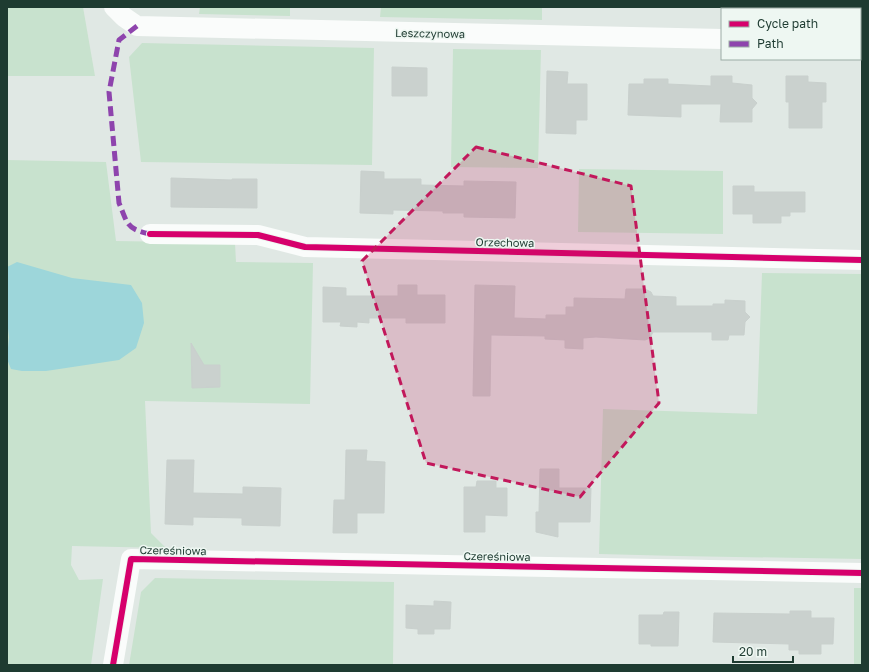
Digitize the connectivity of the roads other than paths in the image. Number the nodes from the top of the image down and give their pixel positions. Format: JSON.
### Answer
{"nodes":[{"id":1,"x":114,"y":7,"type":"edge"},
{"id":2,"x":721,"y":39,"type":"edge"},
{"id":3,"x":150,"y":234,"type":"dead end"},
{"id":4,"x":862,"y":260,"type":"edge"},
{"id":5,"x":862,"y":574,"type":"edge"},
{"id":6,"x":112,"y":665,"type":"edge"}],
"edges":[{"from":1,"to":2,"type":"street","name":"Leszczynowa"},
{"from":3,"to":4,"type":"street","name":"Orzechowa"},
{"from":5,"to":6,"type":"street","name":"Czereśniowa"}]}
